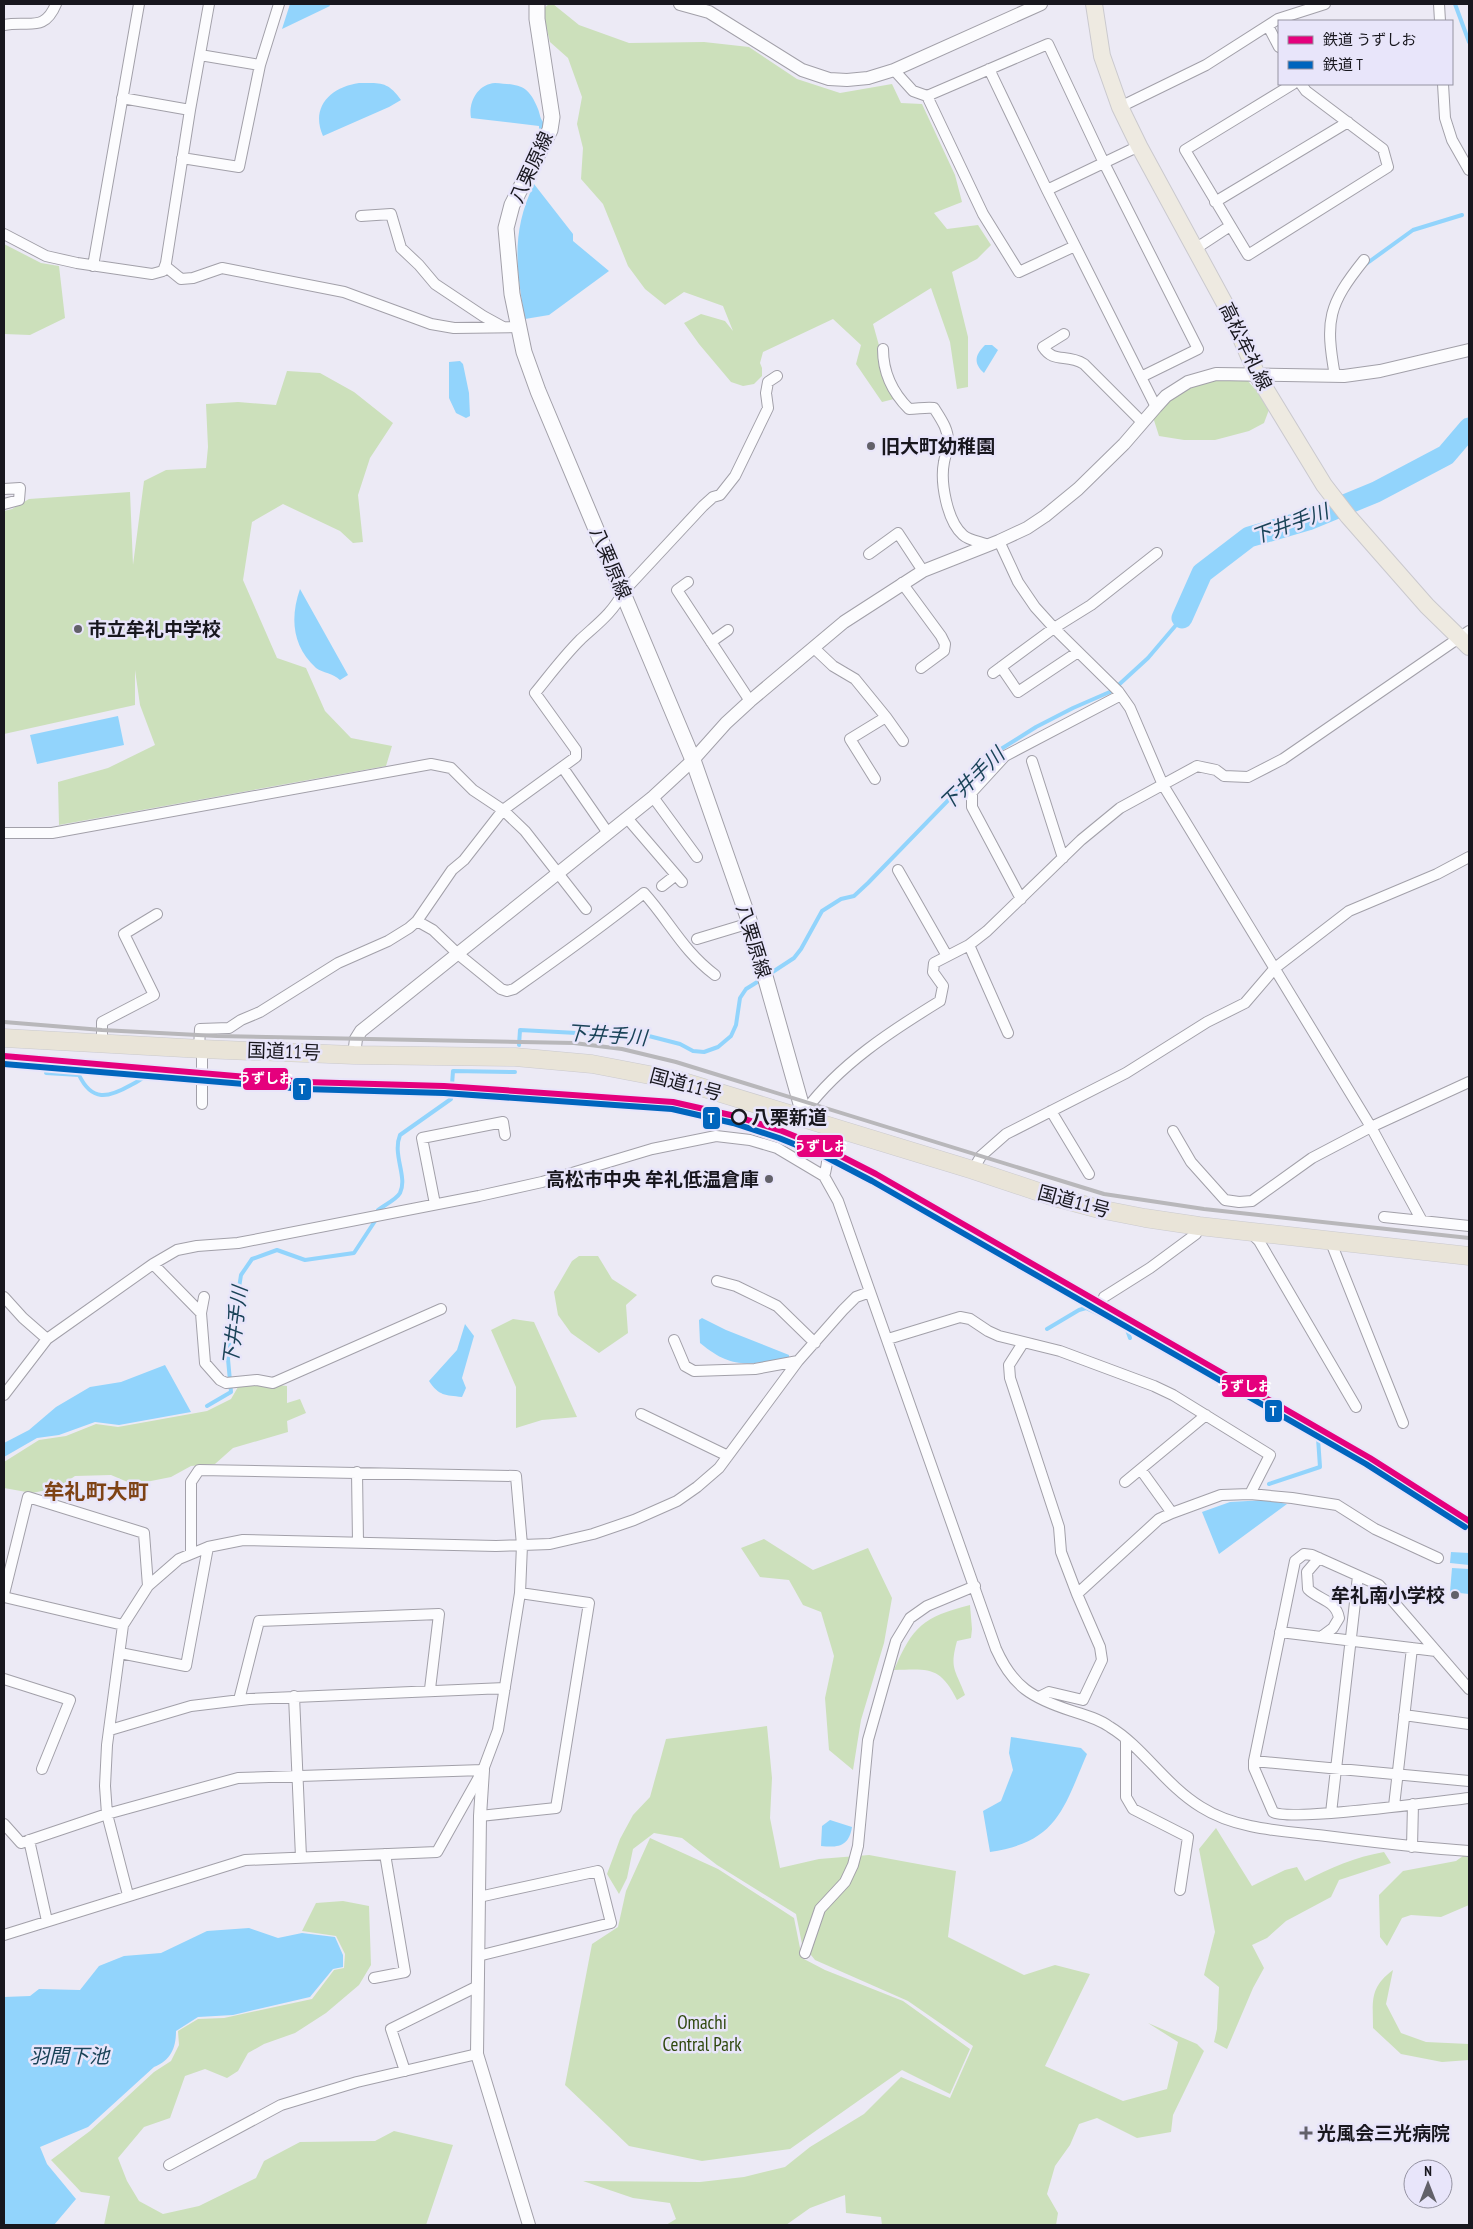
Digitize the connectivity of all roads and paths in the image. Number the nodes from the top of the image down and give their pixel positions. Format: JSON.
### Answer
{"nodes":[{"id":1,"x":56,"y":4,"type":"edge"},
{"id":2,"x":139,"y":4,"type":"edge"},
{"id":3,"x":209,"y":4,"type":"edge"},
{"id":4,"x":278,"y":4,"type":"edge"},
{"id":5,"x":537,"y":4,"type":"edge"},
{"id":6,"x":680,"y":4,"type":"edge"},
{"id":7,"x":1042,"y":4,"type":"edge"},
{"id":8,"x":1094,"y":4,"type":"edge"},
{"id":9,"x":1325,"y":4,"type":"edge"},
{"id":10,"x":1439,"y":4,"type":"edge"},
{"id":11,"x":1440,"y":20,"type":"edge"},
{"id":12,"x":4,"y":24,"type":"edge"},
{"id":13,"x":1268,"y":26,"type":"junction"},
{"id":14,"x":1278,"y":45,"type":"edge"},
{"id":15,"x":200,"y":55,"type":"junction"},
{"id":16,"x":260,"y":65,"type":"junction"},
{"id":17,"x":990,"y":69,"type":"junction"},
{"id":18,"x":894,"y":70,"type":"junction"},
{"id":19,"x":1291,"y":85,"type":"edge"},
{"id":20,"x":1302,"y":85,"type":"edge"},
{"id":21,"x":1443,"y":85,"type":"edge"},
{"id":22,"x":927,"y":96,"type":"junction"},
{"id":23,"x":122,"y":98,"type":"junction"},
{"id":24,"x":1120,"y":107,"type":"junction"},
{"id":25,"x":190,"y":110,"type":"junction"},
{"id":26,"x":1348,"y":122,"type":"junction"},
{"id":27,"x":1139,"y":146,"type":"junction"},
{"id":28,"x":182,"y":158,"type":"junction"},
{"id":29,"x":1104,"y":163,"type":"junction"},
{"id":30,"x":1469,"y":170,"type":"edge"},
{"id":31,"x":1047,"y":190,"type":"junction"},
{"id":32,"x":1215,"y":202,"type":"junction"},
{"id":33,"x":361,"y":216,"type":"dead end"},
{"id":34,"x":1230,"y":226,"type":"junction"},
{"id":35,"x":4,"y":234,"type":"edge"},
{"id":36,"x":1075,"y":246,"type":"junction"},
{"id":37,"x":1195,"y":249,"type":"junction"},
{"id":38,"x":1364,"y":260,"type":"dead end"},
{"id":39,"x":93,"y":266,"type":"junction"},
{"id":40,"x":165,"y":266,"type":"junction"},
{"id":41,"x":520,"y":327,"type":"junction"},
{"id":42,"x":504,"y":328,"type":"junction"},
{"id":43,"x":1064,"y":334,"type":"dead end"},
{"id":44,"x":883,"y":349,"type":"dead end"},
{"id":45,"x":1469,"y":350,"type":"edge"},
{"id":46,"x":1257,"y":375,"type":"junction"},
{"id":47,"x":777,"y":376,"type":"dead end"},
{"id":48,"x":1335,"y":376,"type":"junction"},
{"id":49,"x":1141,"y":377,"type":"junction"},
{"id":50,"x":1156,"y":407,"type":"junction"},
{"id":51,"x":1142,"y":422,"type":"junction"},
{"id":52,"x":4,"y":489,"type":"edge"},
{"id":53,"x":4,"y":504,"type":"edge"},
{"id":54,"x":994,"y":543,"type":"junction"},
{"id":55,"x":1157,"y":553,"type":"dead end"},
{"id":56,"x":870,"y":554,"type":"dead end"},
{"id":57,"x":923,"y":571,"type":"junction"},
{"id":58,"x":688,"y":582,"type":"dead end"},
{"id":59,"x":902,"y":583,"type":"junction"},
{"id":60,"x":623,"y":592,"type":"junction"},
{"id":61,"x":1054,"y":628,"type":"junction"},
{"id":62,"x":728,"y":630,"type":"dead end"},
{"id":63,"x":1466,"y":638,"type":"edge"},
{"id":64,"x":711,"y":642,"type":"junction"},
{"id":65,"x":814,"y":648,"type":"junction"},
{"id":66,"x":1078,"y":652,"type":"junction"},
{"id":67,"x":921,"y":668,"type":"dead end"},
{"id":68,"x":1120,"y":693,"type":"junction"},
{"id":69,"x":750,"y":701,"type":"junction"},
{"id":70,"x":886,"y":717,"type":"junction"},
{"id":71,"x":903,"y":741,"type":"dead end"},
{"id":72,"x":693,"y":760,"type":"junction"},
{"id":73,"x":1032,"y":761,"type":"dead end"},
{"id":74,"x":564,"y":768,"type":"junction"},
{"id":75,"x":875,"y":778,"type":"dead end"},
{"id":76,"x":1163,"y":785,"type":"junction"},
{"id":77,"x":653,"y":797,"type":"junction"},
{"id":78,"x":503,"y":810,"type":"junction"},
{"id":79,"x":627,"y":818,"type":"junction"},
{"id":80,"x":4,"y":833,"type":"edge"},
{"id":81,"x":608,"y":833,"type":"junction"},
{"id":82,"x":696,"y":857,"type":"dead end"},
{"id":83,"x":1063,"y":858,"type":"junction"},
{"id":84,"x":1469,"y":858,"type":"edge"},
{"id":85,"x":898,"y":870,"type":"dead end"},
{"id":86,"x":557,"y":875,"type":"junction"},
{"id":87,"x":662,"y":886,"type":"dead end"},
{"id":88,"x":1021,"y":899,"type":"junction"},
{"id":89,"x":586,"y":910,"type":"dead end"},
{"id":90,"x":157,"y":914,"type":"dead end"},
{"id":91,"x":418,"y":921,"type":"junction"},
{"id":92,"x":750,"y":923,"type":"junction"},
{"id":93,"x":697,"y":939,"type":"dead end"},
{"id":94,"x":969,"y":945,"type":"junction"},
{"id":95,"x":458,"y":954,"type":"junction"},
{"id":96,"x":947,"y":956,"type":"junction"},
{"id":97,"x":1275,"y":968,"type":"junction"},
{"id":98,"x":715,"y":975,"type":"dead end"},
{"id":99,"x":1008,"y":1033,"type":"dead end"},
{"id":100,"x":4,"y":1038,"type":"edge"},
{"id":101,"x":102,"y":1044,"type":"junction"},
{"id":102,"x":201,"y":1049,"type":"junction"},
{"id":103,"x":354,"y":1055,"type":"junction"},
{"id":104,"x":1469,"y":1082,"type":"edge"},
{"id":105,"x":202,"y":1104,"type":"dead end"},
{"id":106,"x":1051,"y":1111,"type":"junction"},
{"id":107,"x":805,"y":1115,"type":"junction"},
{"id":108,"x":831,"y":1127,"type":"junction"},
{"id":109,"x":1372,"y":1127,"type":"junction"},
{"id":110,"x":1174,"y":1132,"type":"dead end"},
{"id":111,"x":505,"y":1135,"type":"dead end"},
{"id":112,"x":973,"y":1170,"type":"junction"},
{"id":113,"x":1089,"y":1174,"type":"dead end"},
{"id":114,"x":824,"y":1176,"type":"junction"},
{"id":115,"x":435,"y":1204,"type":"junction"},
{"id":116,"x":1384,"y":1217,"type":"dead end"},
{"id":117,"x":1422,"y":1221,"type":"junction"},
{"id":118,"x":1199,"y":1226,"type":"junction"},
{"id":119,"x":1469,"y":1226,"type":"edge"},
{"id":120,"x":1250,"y":1231,"type":"junction"},
{"id":121,"x":1330,"y":1240,"type":"junction"},
{"id":122,"x":1469,"y":1256,"type":"edge"},
{"id":123,"x":153,"y":1264,"type":"junction"},
{"id":124,"x":717,"y":1281,"type":"dead end"},
{"id":125,"x":870,"y":1292,"type":"junction"},
{"id":126,"x":4,"y":1297,"type":"edge"},
{"id":127,"x":204,"y":1297,"type":"dead end"},
{"id":128,"x":1104,"y":1297,"type":"dead end"},
{"id":129,"x":442,"y":1309,"type":"dead end"},
{"id":130,"x":201,"y":1313,"type":"junction"},
{"id":131,"x":47,"y":1339,"type":"junction"},
{"id":132,"x":888,"y":1339,"type":"junction"},
{"id":133,"x":674,"y":1340,"type":"dead end"},
{"id":134,"x":815,"y":1343,"type":"junction"},
{"id":135,"x":1023,"y":1343,"type":"junction"},
{"id":136,"x":798,"y":1361,"type":"junction"},
{"id":137,"x":4,"y":1395,"type":"edge"},
{"id":138,"x":1356,"y":1407,"type":"dead end"},
{"id":139,"x":641,"y":1414,"type":"dead end"},
{"id":140,"x":1206,"y":1415,"type":"junction"},
{"id":141,"x":1403,"y":1423,"type":"dead end"},
{"id":142,"x":728,"y":1456,"type":"junction"},
{"id":143,"x":1141,"y":1470,"type":"junction"},
{"id":144,"x":357,"y":1472,"type":"junction"},
{"id":145,"x":1124,"y":1482,"type":"dead end"},
{"id":146,"x":1250,"y":1494,"type":"junction"},
{"id":147,"x":1172,"y":1512,"type":"junction"},
{"id":148,"x":358,"y":1542,"type":"junction"},
{"id":149,"x":522,"y":1545,"type":"junction"},
{"id":150,"x":208,"y":1546,"type":"junction"},
{"id":151,"x":191,"y":1554,"type":"junction"},
{"id":152,"x":1319,"y":1558,"type":"junction"},
{"id":153,"x":1438,"y":1558,"type":"dead end"},
{"id":154,"x":1358,"y":1576,"type":"junction"},
{"id":155,"x":148,"y":1586,"type":"junction"},
{"id":156,"x":975,"y":1586,"type":"junction"},
{"id":157,"x":520,"y":1593,"type":"junction"},
{"id":158,"x":1077,"y":1594,"type":"junction"},
{"id":159,"x":4,"y":1596,"type":"edge"},
{"id":160,"x":123,"y":1625,"type":"junction"},
{"id":161,"x":1280,"y":1632,"type":"junction"},
{"id":162,"x":1321,"y":1637,"type":"junction"},
{"id":163,"x":1350,"y":1640,"type":"junction"},
{"id":164,"x":1412,"y":1648,"type":"junction"},
{"id":165,"x":1436,"y":1651,"type":"junction"},
{"id":166,"x":120,"y":1653,"type":"junction"},
{"id":167,"x":4,"y":1679,"type":"edge"},
{"id":168,"x":505,"y":1688,"type":"junction"},
{"id":169,"x":430,"y":1689,"type":"junction"},
{"id":170,"x":1469,"y":1689,"type":"edge"},
{"id":171,"x":294,"y":1696,"type":"junction"},
{"id":172,"x":1039,"y":1697,"type":"junction"},
{"id":173,"x":239,"y":1700,"type":"junction"},
{"id":174,"x":1404,"y":1715,"type":"junction"},
{"id":175,"x":1469,"y":1724,"type":"edge"},
{"id":176,"x":110,"y":1730,"type":"junction"},
{"id":177,"x":1126,"y":1739,"type":"junction"},
{"id":178,"x":1254,"y":1761,"type":"junction"},
{"id":179,"x":1336,"y":1769,"type":"junction"},
{"id":180,"x":42,"y":1770,"type":"dead end"},
{"id":181,"x":482,"y":1770,"type":"junction"},
{"id":182,"x":1397,"y":1774,"type":"junction"},
{"id":183,"x":296,"y":1776,"type":"junction"},
{"id":184,"x":1469,"y":1781,"type":"edge"},
{"id":185,"x":1469,"y":1798,"type":"edge"},
{"id":186,"x":1413,"y":1804,"type":"junction"},
{"id":187,"x":1394,"y":1806,"type":"junction"},
{"id":188,"x":1331,"y":1813,"type":"junction"},
{"id":189,"x":107,"y":1814,"type":"junction"},
{"id":190,"x":480,"y":1816,"type":"junction"},
{"id":191,"x":4,"y":1824,"type":"edge"},
{"id":192,"x":29,"y":1840,"type":"junction"},
{"id":193,"x":1412,"y":1847,"type":"junction"},
{"id":194,"x":1469,"y":1851,"type":"edge"},
{"id":195,"x":385,"y":1854,"type":"junction"},
{"id":196,"x":301,"y":1857,"type":"junction"},
{"id":197,"x":1180,"y":1890,"type":"dead end"},
{"id":198,"x":128,"y":1895,"type":"junction"},
{"id":199,"x":479,"y":1896,"type":"junction"},
{"id":200,"x":47,"y":1921,"type":"junction"},
{"id":201,"x":4,"y":1935,"type":"edge"},
{"id":202,"x":804,"y":1953,"type":"dead end"},
{"id":203,"x":478,"y":1956,"type":"junction"},
{"id":204,"x":374,"y":1978,"type":"dead end"},
{"id":205,"x":478,"y":1986,"type":"junction"},
{"id":206,"x":477,"y":2054,"type":"junction"},
{"id":207,"x":405,"y":2071,"type":"junction"},
{"id":208,"x":169,"y":2165,"type":"dead end"},
{"id":209,"x":529,"y":2225,"type":"edge"}],
"edges":[{"from":1,"to":12,"type":"street"},
{"from":2,"to":23,"type":"street"},
{"from":3,"to":15,"type":"street"},
{"from":4,"to":16,"type":"street"},
{"from":5,"to":41,"type":"main road","name":"八栗原線"},
{"from":6,"to":18,"type":"street"},
{"from":7,"to":18,"type":"street"},
{"from":8,"to":24,"type":"main road","name":"高松牟礼線"},
{"from":9,"to":13,"type":"street"},
{"from":10,"to":11,"type":"street"},
{"from":13,"to":14,"type":"street"},
{"from":13,"to":24,"type":"street"},
{"from":15,"to":16,"type":"street"},
{"from":15,"to":25,"type":"street"},
{"from":16,"to":28,"type":"street"},
{"from":17,"to":22,"type":"street"},
{"from":17,"to":29,"type":"street"},
{"from":17,"to":31,"type":"street"},
{"from":18,"to":22,"type":"street"},
{"from":19,"to":32,"type":"street"},
{"from":20,"to":26,"type":"street"},
{"from":21,"to":30,"type":"street"},
{"from":22,"to":36,"type":"street"},
{"from":23,"to":25,"type":"street"},
{"from":23,"to":39,"type":"street"},
{"from":24,"to":27,"type":"main road","name":"高松牟礼線"},
{"from":25,"to":28,"type":"street"},
{"from":26,"to":32,"type":"street"},
{"from":26,"to":34,"type":"street"},
{"from":27,"to":29,"type":"street"},
{"from":27,"to":37,"type":"main road","name":"高松牟礼線"},
{"from":28,"to":40,"type":"street"},
{"from":29,"to":31,"type":"street"},
{"from":29,"to":49,"type":"street"},
{"from":31,"to":36,"type":"street"},
{"from":32,"to":34,"type":"street"},
{"from":33,"to":42,"type":"street"},
{"from":34,"to":37,"type":"street"},
{"from":35,"to":39,"type":"street"},
{"from":36,"to":49,"type":"street"},
{"from":37,"to":46,"type":"main road","name":"高松牟礼線"},
{"from":38,"to":48,"type":"street"},
{"from":39,"to":40,"type":"street"},
{"from":40,"to":42,"type":"street"},
{"from":41,"to":42,"type":"street"},
{"from":41,"to":60,"type":"main road","name":"八栗原線"},
{"from":43,"to":51,"type":"street"},
{"from":44,"to":54,"type":"street"},
{"from":45,"to":48,"type":"street"},
{"from":46,"to":48,"type":"street"},
{"from":46,"to":50,"type":"street"},
{"from":46,"to":63,"type":"main road","name":"高松牟礼線"},
{"from":47,"to":60,"type":"street"},
{"from":49,"to":50,"type":"street"},
{"from":50,"to":51,"type":"street"},
{"from":51,"to":54,"type":"street"},
{"from":52,"to":53,"type":"street"},
{"from":54,"to":57,"type":"street"},
{"from":54,"to":61,"type":"street"},
{"from":55,"to":61,"type":"street"},
{"from":56,"to":57,"type":"street"},
{"from":57,"to":59,"type":"street"},
{"from":58,"to":64,"type":"street"},
{"from":59,"to":65,"type":"street"},
{"from":59,"to":67,"type":"street"},
{"from":60,"to":72,"type":"main road","name":"八栗原線"},
{"from":60,"to":74,"type":"street"},
{"from":61,"to":66,"type":"street"},
{"from":61,"to":66,"type":"street"},
{"from":62,"to":64,"type":"street"},
{"from":63,"to":76,"type":"street"},
{"from":64,"to":69,"type":"street"},
{"from":65,"to":69,"type":"street"},
{"from":65,"to":70,"type":"street"},
{"from":66,"to":68,"type":"street"},
{"from":68,"to":76,"type":"street"},
{"from":68,"to":88,"type":"street"},
{"from":69,"to":72,"type":"street"},
{"from":70,"to":71,"type":"street"},
{"from":70,"to":75,"type":"street"},
{"from":72,"to":77,"type":"street"},
{"from":72,"to":92,"type":"main road","name":"八栗原線"},
{"from":73,"to":83,"type":"street"},
{"from":74,"to":78,"type":"street"},
{"from":74,"to":81,"type":"street"},
{"from":76,"to":83,"type":"street"},
{"from":76,"to":97,"type":"street"},
{"from":77,"to":79,"type":"street"},
{"from":77,"to":82,"type":"street"},
{"from":78,"to":80,"type":"street"},
{"from":78,"to":86,"type":"street"},
{"from":78,"to":91,"type":"street"},
{"from":79,"to":81,"type":"street"},
{"from":79,"to":87,"type":"street"},
{"from":81,"to":86,"type":"street"},
{"from":83,"to":88,"type":"street"},
{"from":84,"to":97,"type":"street"},
{"from":85,"to":96,"type":"street"},
{"from":86,"to":89,"type":"street"},
{"from":86,"to":95,"type":"street"},
{"from":88,"to":94,"type":"street"},
{"from":90,"to":101,"type":"street"},
{"from":91,"to":95,"type":"street"},
{"from":91,"to":102,"type":"street"},
{"from":92,"to":93,"type":"street"},
{"from":92,"to":107,"type":"main road","name":"八栗原線"},
{"from":94,"to":96,"type":"street"},
{"from":94,"to":99,"type":"street"},
{"from":95,"to":98,"type":"street"},
{"from":95,"to":103,"type":"street"},
{"from":96,"to":107,"type":"street"},
{"from":97,"to":106,"type":"street"},
{"from":97,"to":109,"type":"street"},
{"from":100,"to":101,"type":"highway","name":"国道11号"},
{"from":101,"to":102,"type":"highway","name":"国道11号"},
{"from":102,"to":103,"type":"highway","name":"国道11号"},
{"from":102,"to":105,"type":"street"},
{"from":103,"to":107,"type":"highway","name":"国道11号"},
{"from":104,"to":109,"type":"street"},
{"from":106,"to":112,"type":"street"},
{"from":106,"to":113,"type":"street"},
{"from":107,"to":108,"type":"highway","name":"国道11号"},
{"from":108,"to":112,"type":"highway","name":"国道11号"},
{"from":108,"to":114,"type":"street"},
{"from":109,"to":110,"type":"street"},
{"from":109,"to":117,"type":"street"},
{"from":111,"to":115,"type":"street"},
{"from":112,"to":118,"type":"highway","name":"国道11号"},
{"from":114,"to":115,"type":"street"},
{"from":114,"to":125,"type":"street"},
{"from":115,"to":123,"type":"street"},
{"from":116,"to":117,"type":"street"},
{"from":117,"to":119,"type":"street"},
{"from":118,"to":120,"type":"highway","name":"国道11号"},
{"from":118,"to":128,"type":"street"},
{"from":120,"to":121,"type":"highway","name":"国道11号"},
{"from":120,"to":138,"type":"street"},
{"from":121,"to":122,"type":"highway","name":"国道11号"},
{"from":121,"to":141,"type":"street"},
{"from":123,"to":130,"type":"street"},
{"from":123,"to":131,"type":"street"},
{"from":124,"to":134,"type":"street"},
{"from":125,"to":132,"type":"street"},
{"from":125,"to":134,"type":"street"},
{"from":126,"to":131,"type":"street"},
{"from":127,"to":130,"type":"street"},
{"from":129,"to":130,"type":"street"},
{"from":131,"to":137,"type":"street"},
{"from":132,"to":135,"type":"street"},
{"from":132,"to":156,"type":"street"},
{"from":133,"to":136,"type":"street"},
{"from":134,"to":136,"type":"street"},
{"from":135,"to":140,"type":"street"},
{"from":135,"to":158,"type":"street"},
{"from":136,"to":142,"type":"street"},
{"from":139,"to":142,"type":"street"},
{"from":140,"to":143,"type":"street"},
{"from":140,"to":146,"type":"street"},
{"from":142,"to":149,"type":"street"},
{"from":143,"to":145,"type":"street"},
{"from":143,"to":147,"type":"street"},
{"from":144,"to":148,"type":"street"},
{"from":144,"to":149,"type":"street"},
{"from":144,"to":151,"type":"street"},
{"from":146,"to":147,"type":"street"},
{"from":146,"to":153,"type":"street"},
{"from":147,"to":158,"type":"street"},
{"from":148,"to":149,"type":"street"},
{"from":148,"to":150,"type":"street"},
{"from":149,"to":157,"type":"street"},
{"from":150,"to":151,"type":"street"},
{"from":150,"to":166,"type":"street"},
{"from":151,"to":155,"type":"street"},
{"from":152,"to":154,"type":"street"},
{"from":152,"to":161,"type":"street"},
{"from":152,"to":162,"type":"street"},
{"from":154,"to":163,"type":"street"},
{"from":154,"to":165,"type":"street"},
{"from":155,"to":159,"type":"street"},
{"from":155,"to":160,"type":"street"},
{"from":156,"to":172,"type":"street"},
{"from":156,"to":202,"type":"street"},
{"from":157,"to":168,"type":"street"},
{"from":157,"to":190,"type":"street"},
{"from":158,"to":172,"type":"street"},
{"from":159,"to":160,"type":"street"},
{"from":160,"to":166,"type":"street"},
{"from":161,"to":162,"type":"street"},
{"from":161,"to":178,"type":"street"},
{"from":162,"to":163,"type":"street"},
{"from":163,"to":164,"type":"street"},
{"from":163,"to":179,"type":"street"},
{"from":164,"to":165,"type":"street"},
{"from":164,"to":174,"type":"street"},
{"from":165,"to":170,"type":"street"},
{"from":166,"to":176,"type":"street"},
{"from":167,"to":180,"type":"street"},
{"from":168,"to":169,"type":"street"},
{"from":168,"to":181,"type":"street"},
{"from":169,"to":171,"type":"street"},
{"from":169,"to":173,"type":"street"},
{"from":171,"to":173,"type":"street"},
{"from":171,"to":183,"type":"street"},
{"from":172,"to":177,"type":"street"},
{"from":173,"to":176,"type":"street"},
{"from":174,"to":175,"type":"street"},
{"from":174,"to":182,"type":"street"},
{"from":176,"to":189,"type":"street"},
{"from":177,"to":193,"type":"street"},
{"from":177,"to":197,"type":"street"},
{"from":178,"to":179,"type":"street"},
{"from":178,"to":188,"type":"street"},
{"from":179,"to":182,"type":"street"},
{"from":179,"to":188,"type":"street"},
{"from":181,"to":183,"type":"street"},
{"from":181,"to":190,"type":"street"},
{"from":181,"to":195,"type":"street"},
{"from":182,"to":184,"type":"street"},
{"from":182,"to":187,"type":"street"},
{"from":183,"to":189,"type":"street"},
{"from":183,"to":196,"type":"street"},
{"from":185,"to":186,"type":"street"},
{"from":186,"to":187,"type":"street"},
{"from":186,"to":193,"type":"street"},
{"from":187,"to":188,"type":"street"},
{"from":189,"to":192,"type":"street"},
{"from":189,"to":198,"type":"street"},
{"from":190,"to":199,"type":"street"},
{"from":191,"to":192,"type":"street"},
{"from":192,"to":200,"type":"street"},
{"from":193,"to":194,"type":"street"},
{"from":195,"to":196,"type":"street"},
{"from":195,"to":204,"type":"street"},
{"from":196,"to":198,"type":"street"},
{"from":198,"to":200,"type":"street"},
{"from":199,"to":203,"type":"street"},
{"from":199,"to":203,"type":"street"},
{"from":200,"to":201,"type":"street"},
{"from":203,"to":205,"type":"street"},
{"from":205,"to":206,"type":"street"},
{"from":205,"to":207,"type":"street"},
{"from":206,"to":207,"type":"street"},
{"from":206,"to":209,"type":"street"},
{"from":207,"to":208,"type":"street"}]}
